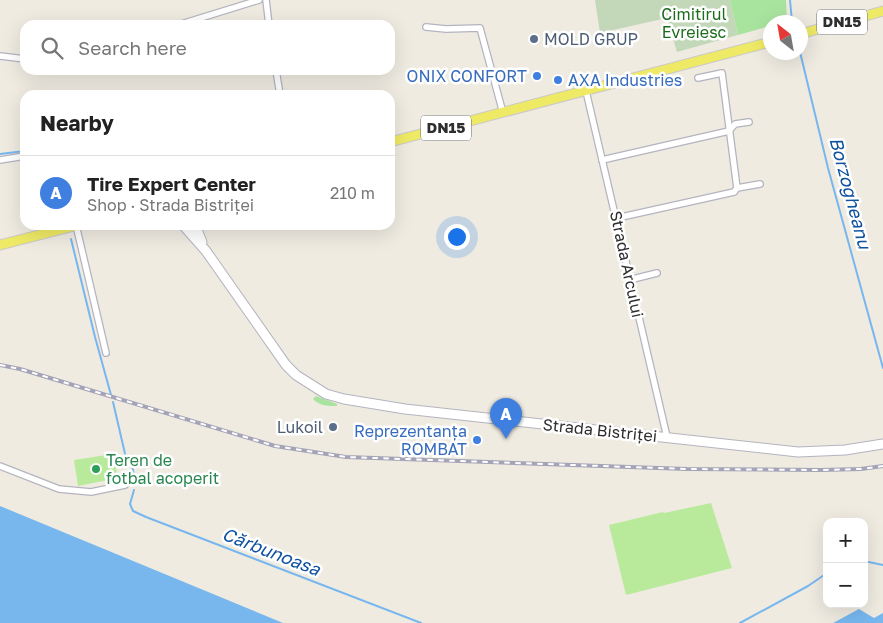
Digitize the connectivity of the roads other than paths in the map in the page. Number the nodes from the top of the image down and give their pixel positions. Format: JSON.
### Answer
{"nodes":[{"id":1,"x":259,"y":0,"type":"edge"},
{"id":2,"x":266,"y":0,"type":"edge"},
{"id":3,"x":883,"y":11,"type":"edge"},
{"id":4,"x":194,"y":20,"type":"edge"},
{"id":5,"x":269,"y":20,"type":"edge"},
{"id":6,"x":426,"y":27,"type":"dead end"},
{"id":7,"x":808,"y":32,"type":"edge"},
{"id":8,"x":763,"y":44,"type":"edge"},
{"id":9,"x":0,"y":56,"type":"edge"},
{"id":10,"x":20,"y":58,"type":"edge"},
{"id":11,"x":277,"y":75,"type":"edge"},
{"id":12,"x":698,"y":78,"type":"dead end"},
{"id":13,"x":279,"y":90,"type":"edge"},
{"id":14,"x":586,"y":91,"type":"junction"},
{"id":15,"x":503,"y":113,"type":"junction"},
{"id":16,"x":749,"y":122,"type":"dead end"},
{"id":17,"x":729,"y":131,"type":"junction"},
{"id":18,"x":395,"y":141,"type":"edge"},
{"id":19,"x":20,"y":157,"type":"edge"},
{"id":20,"x":0,"y":160,"type":"edge"},
{"id":21,"x":602,"y":160,"type":"junction"},
{"id":22,"x":760,"y":184,"type":"dead end"},
{"id":23,"x":737,"y":188,"type":"junction"},
{"id":24,"x":617,"y":218,"type":"junction"},
{"id":25,"x":44,"y":230,"type":"edge"},
{"id":26,"x":78,"y":230,"type":"edge"},
{"id":27,"x":187,"y":230,"type":"edge"},
{"id":28,"x":197,"y":230,"type":"edge"},
{"id":29,"x":0,"y":246,"type":"edge"},
{"id":30,"x":206,"y":251,"type":"junction"},
{"id":31,"x":657,"y":272,"type":"dead end"},
{"id":32,"x":629,"y":280,"type":"junction"},
{"id":33,"x":106,"y":353,"type":"dead end"},
{"id":34,"x":667,"y":437,"type":"junction"},
{"id":35,"x":883,"y":444,"type":"edge"},
{"id":36,"x":0,"y":466,"type":"edge"},
{"id":37,"x":125,"y":485,"type":"dead end"}],
"edges":[{"from":1,"to":4,"type":"street"},
{"from":2,"to":5,"type":"street"},
{"from":3,"to":7,"type":"main road","number":"DN15"},
{"from":6,"to":15,"type":"street"},
{"from":8,"to":14,"type":"main road","number":"DN15"},
{"from":9,"to":10,"type":"street"},
{"from":11,"to":13,"type":"street"},
{"from":12,"to":17,"type":"street"},
{"from":14,"to":15,"type":"main road","number":"DN15"},
{"from":14,"to":21,"type":"street","name":"Strada Arcului"},
{"from":15,"to":18,"type":"main road","number":"DN15"},
{"from":16,"to":17,"type":"street"},
{"from":17,"to":21,"type":"street"},
{"from":17,"to":23,"type":"street"},
{"from":19,"to":20,"type":"street"},
{"from":21,"to":24,"type":"street","name":"Strada Arcului"},
{"from":22,"to":23,"type":"street"},
{"from":23,"to":24,"type":"street"},
{"from":24,"to":32,"type":"street","name":"Strada Arcului"},
{"from":25,"to":29,"type":"main road"},
{"from":26,"to":33,"type":"street"},
{"from":27,"to":30,"type":"main road","name":"Strada Bistriței"},
{"from":28,"to":30,"type":"main road","name":"Strada Bistriței"},
{"from":30,"to":34,"type":"main road","name":"Strada Bistriței"},
{"from":31,"to":32,"type":"street"},
{"from":32,"to":34,"type":"street","name":"Strada Arcului"},
{"from":34,"to":35,"type":"main road","name":"Strada Bistriței"},
{"from":36,"to":37,"type":"street"}]}
